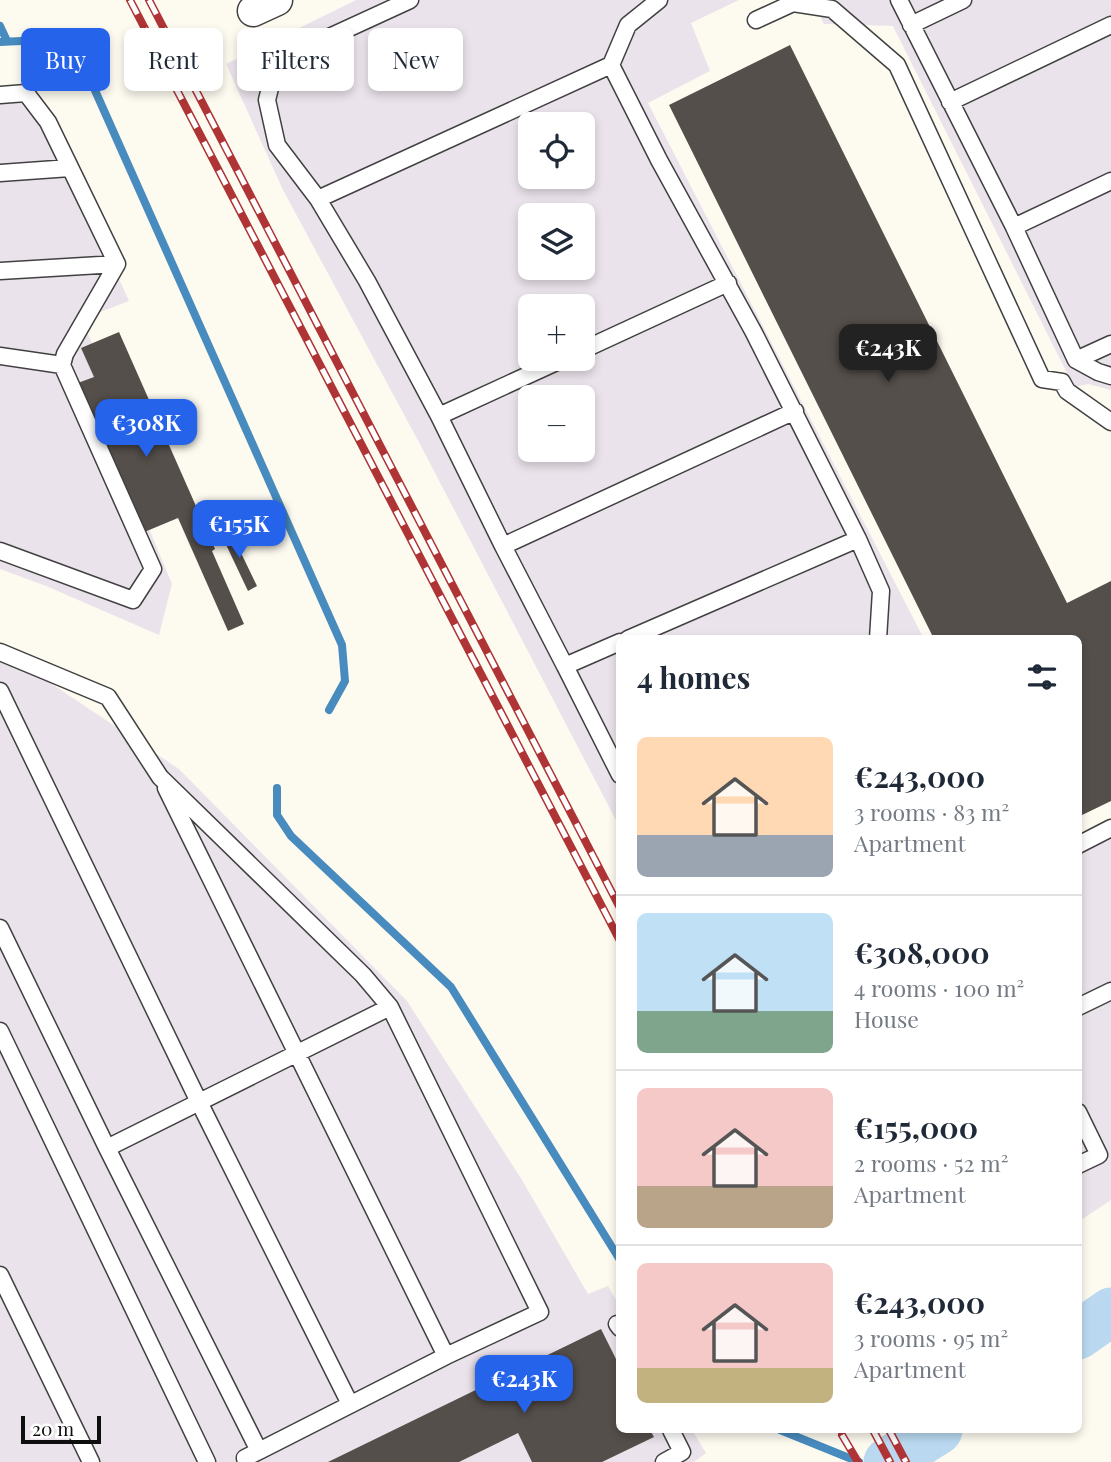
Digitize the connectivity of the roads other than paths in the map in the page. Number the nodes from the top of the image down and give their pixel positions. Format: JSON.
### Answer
{"nodes":[{"id":1,"x":410,"y":0,"type":"edge"},
{"id":2,"x":659,"y":0,"type":"edge"},
{"id":3,"x":899,"y":0,"type":"edge"},
{"id":4,"x":963,"y":0,"type":"edge"},
{"id":5,"x":792,"y":1,"type":"edge"},
{"id":6,"x":756,"y":20,"type":"dead end"},
{"id":7,"x":911,"y":25,"type":"junction"},
{"id":8,"x":1111,"y":25,"type":"edge"},
{"id":9,"x":611,"y":65,"type":"junction"},
{"id":10,"x":0,"y":95,"type":"edge"},
{"id":11,"x":950,"y":102,"type":"junction"},
{"id":12,"x":70,"y":167,"type":"junction"},
{"id":13,"x":0,"y":173,"type":"edge"},
{"id":14,"x":1111,"y":181,"type":"edge"},
{"id":15,"x":318,"y":199,"type":"junction"},
{"id":16,"x":1014,"y":228,"type":"junction"},
{"id":17,"x":117,"y":264,"type":"junction"},
{"id":18,"x":0,"y":271,"type":"edge"},
{"id":19,"x":728,"y":283,"type":"junction"},
{"id":20,"x":595,"y":344,"type":"edge"},
{"id":21,"x":1111,"y":344,"type":"edge"},
{"id":22,"x":0,"y":356,"type":"edge"},
{"id":23,"x":1076,"y":360,"type":"junction"},
{"id":24,"x":62,"y":365,"type":"junction"},
{"id":25,"x":537,"y":371,"type":"edge"},
{"id":26,"x":1111,"y":376,"type":"edge"},
{"id":27,"x":795,"y":411,"type":"junction"},
{"id":28,"x":439,"y":416,"type":"junction"},
{"id":29,"x":1111,"y":422,"type":"edge"},
{"id":30,"x":858,"y":539,"type":"junction"},
{"id":31,"x":503,"y":546,"type":"junction"},
{"id":32,"x":0,"y":551,"type":"edge"},
{"id":33,"x":637,"y":635,"type":"edge"},
{"id":34,"x":878,"y":635,"type":"edge"},
{"id":35,"x":616,"y":644,"type":"edge"},
{"id":36,"x":0,"y":652,"type":"edge"},
{"id":37,"x":565,"y":666,"type":"junction"},
{"id":38,"x":0,"y":691,"type":"edge"},
{"id":39,"x":616,"y":767,"type":"edge"},
{"id":40,"x":160,"y":776,"type":"junction"},
{"id":41,"x":1111,"y":828,"type":"edge"},
{"id":42,"x":1082,"y":843,"type":"edge"},
{"id":43,"x":0,"y":928,"type":"edge"},
{"id":44,"x":1111,"y":991,"type":"edge"},
{"id":45,"x":1082,"y":1005,"type":"edge"},
{"id":46,"x":390,"y":1007,"type":"junction"},
{"id":47,"x":0,"y":1031,"type":"edge"},
{"id":48,"x":296,"y":1052,"type":"junction"},
{"id":49,"x":199,"y":1102,"type":"junction"},
{"id":50,"x":1082,"y":1118,"type":"edge"},
{"id":51,"x":107,"y":1148,"type":"junction"},
{"id":52,"x":1105,"y":1152,"type":"edge"},
{"id":53,"x":1082,"y":1163,"type":"edge"},
{"id":54,"x":0,"y":1275,"type":"edge"},
{"id":55,"x":446,"y":1356,"type":"junction"},
{"id":56,"x":350,"y":1404,"type":"junction"},
{"id":57,"x":672,"y":1433,"type":"edge"},
{"id":58,"x":259,"y":1451,"type":"junction"},
{"id":59,"x":91,"y":1462,"type":"edge"},
{"id":60,"x":207,"y":1462,"type":"edge"},
{"id":61,"x":246,"y":1462,"type":"edge"},
{"id":62,"x":664,"y":1462,"type":"edge"}],
"edges":[{"from":1,"to":15,"type":"lane"},
{"from":2,"to":9,"type":"lane"},
{"from":3,"to":7,"type":"lane"},
{"from":4,"to":7,"type":"lane"},
{"from":5,"to":6,"type":"lane"},
{"from":5,"to":29,"type":"lane"},
{"from":7,"to":11,"type":"lane"},
{"from":8,"to":11,"type":"lane"},
{"from":9,"to":15,"type":"lane"},
{"from":9,"to":19,"type":"lane"},
{"from":10,"to":12,"type":"lane"},
{"from":11,"to":16,"type":"lane"},
{"from":12,"to":13,"type":"lane"},
{"from":12,"to":17,"type":"lane"},
{"from":14,"to":16,"type":"lane"},
{"from":15,"to":28,"type":"lane"},
{"from":16,"to":23,"type":"lane"},
{"from":17,"to":18,"type":"lane"},
{"from":17,"to":24,"type":"lane"},
{"from":19,"to":20,"type":"lane"},
{"from":19,"to":27,"type":"lane"},
{"from":21,"to":23,"type":"lane"},
{"from":22,"to":24,"type":"lane"},
{"from":23,"to":26,"type":"lane"},
{"from":24,"to":32,"type":"lane"},
{"from":25,"to":28,"type":"lane"},
{"from":27,"to":30,"type":"lane"},
{"from":27,"to":31,"type":"lane"},
{"from":28,"to":31,"type":"lane"},
{"from":30,"to":33,"type":"lane"},
{"from":30,"to":34,"type":"lane"},
{"from":31,"to":37,"type":"lane"},
{"from":35,"to":37,"type":"lane"},
{"from":36,"to":40,"type":"lane"},
{"from":37,"to":39,"type":"lane"},
{"from":38,"to":49,"type":"lane"},
{"from":40,"to":46,"type":"lane"},
{"from":40,"to":48,"type":"lane"},
{"from":41,"to":42,"type":"lane"},
{"from":43,"to":51,"type":"lane"},
{"from":44,"to":45,"type":"lane"},
{"from":46,"to":48,"type":"lane"},
{"from":46,"to":55,"type":"lane"},
{"from":47,"to":60,"type":"lane"},
{"from":48,"to":49,"type":"lane"},
{"from":48,"to":55,"type":"lane"},
{"from":49,"to":51,"type":"lane"},
{"from":49,"to":56,"type":"lane"},
{"from":50,"to":52,"type":"lane"},
{"from":51,"to":58,"type":"lane"},
{"from":52,"to":53,"type":"lane"},
{"from":54,"to":59,"type":"lane"},
{"from":55,"to":56,"type":"lane"},
{"from":56,"to":58,"type":"lane"},
{"from":57,"to":62,"type":"lane"},
{"from":58,"to":61,"type":"lane"}]}
